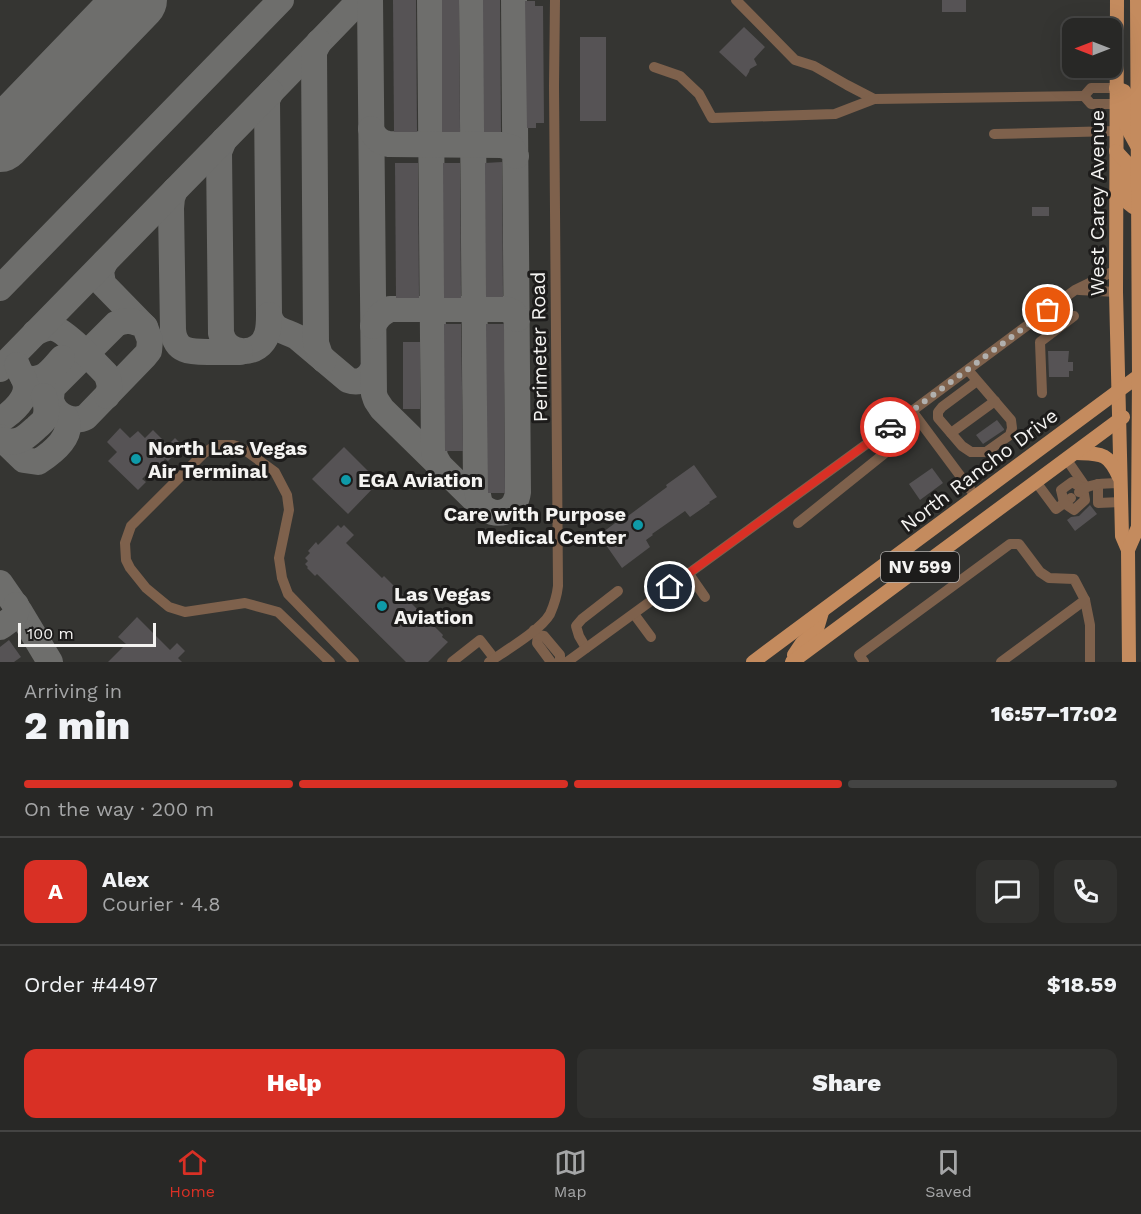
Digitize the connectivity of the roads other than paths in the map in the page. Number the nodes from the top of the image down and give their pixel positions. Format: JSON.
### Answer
{"nodes":[{"id":1,"x":555,"y":0,"type":"edge"},
{"id":2,"x":736,"y":0,"type":"edge"},
{"id":3,"x":1117,"y":0,"type":"edge"},
{"id":4,"x":1137,"y":0,"type":"edge"},
{"id":5,"x":654,"y":67,"type":"dead end"},
{"id":6,"x":1116,"y":88,"type":"junction"},
{"id":7,"x":1084,"y":96,"type":"junction"},
{"id":8,"x":874,"y":99,"type":"junction"},
{"id":9,"x":1116,"y":104,"type":"junction"},
{"id":10,"x":1116,"y":131,"type":"junction"},
{"id":11,"x":994,"y":134,"type":"dead end"},
{"id":12,"x":1138,"y":148,"type":"junction"},
{"id":13,"x":1116,"y":151,"type":"junction"},
{"id":14,"x":1139,"y":207,"type":"edge"},
{"id":15,"x":1116,"y":270,"type":"junction"},
{"id":16,"x":1076,"y":290,"type":"junction"},
{"id":17,"x":1116,"y":292,"type":"junction"},
{"id":18,"x":1140,"y":300,"type":"edge"},
{"id":19,"x":1074,"y":316,"type":"dead end"},
{"id":20,"x":968,"y":370,"type":"junction"},
{"id":21,"x":1140,"y":374,"type":"edge"},
{"id":22,"x":978,"y":381,"type":"junction"},
{"id":23,"x":1118,"y":390,"type":"junction"},
{"id":24,"x":1042,"y":393,"type":"dead end"},
{"id":25,"x":1139,"y":400,"type":"edge"},
{"id":26,"x":995,"y":401,"type":"junction"},
{"id":27,"x":912,"y":411,"type":"junction"},
{"id":28,"x":1119,"y":421,"type":"junction"},
{"id":29,"x":951,"y":433,"type":"junction"},
{"id":30,"x":900,"y":441,"type":"dead end"},
{"id":31,"x":1139,"y":451,"type":"edge"},
{"id":32,"x":1071,"y":456,"type":"junction"},
{"id":33,"x":1036,"y":482,"type":"junction"},
{"id":34,"x":1121,"y":482,"type":"junction"},
{"id":35,"x":1098,"y":484,"type":"junction"},
{"id":36,"x":1076,"y":493,"type":"junction"},
{"id":37,"x":976,"y":497,"type":"junction"},
{"id":38,"x":1121,"y":502,"type":"junction"},
{"id":39,"x":798,"y":523,"type":"dead end"},
{"id":40,"x":1128,"y":550,"type":"junction"},
{"id":41,"x":689,"y":574,"type":"junction"},
{"id":42,"x":618,"y":591,"type":"dead end"},
{"id":43,"x":705,"y":597,"type":"dead end"},
{"id":44,"x":1085,"y":600,"type":"junction"},
{"id":45,"x":822,"y":612,"type":"junction"},
{"id":46,"x":634,"y":614,"type":"junction"},
{"id":47,"x":1135,"y":619,"type":"edge"},
{"id":48,"x":536,"y":633,"type":"junction"},
{"id":49,"x":651,"y":637,"type":"dead end"},
{"id":50,"x":586,"y":648,"type":"junction"},
{"id":51,"x":492,"y":660,"type":"edge"},
{"id":52,"x":330,"y":662,"type":"edge"},
{"id":53,"x":354,"y":662,"type":"edge"},
{"id":54,"x":452,"y":662,"type":"edge"},
{"id":55,"x":551,"y":662,"type":"edge"},
{"id":56,"x":560,"y":662,"type":"edge"},
{"id":57,"x":567,"y":662,"type":"edge"},
{"id":58,"x":753,"y":662,"type":"edge"},
{"id":59,"x":790,"y":662,"type":"edge"},
{"id":60,"x":864,"y":662,"type":"edge"},
{"id":61,"x":1001,"y":662,"type":"edge"},
{"id":62,"x":1090,"y":662,"type":"edge"},
{"id":63,"x":1129,"y":662,"type":"edge"}],
"edges":[{"from":1,"to":48,"type":"street","name":"Perimeter Road"},
{"from":2,"to":8,"type":"street"},
{"from":3,"to":6,"type":"main road","name":"West Carey Avenue"},
{"from":4,"to":12,"type":"main road","name":"West Carey Avenue"},
{"from":5,"to":8,"type":"street"},
{"from":6,"to":7,"type":"street"},
{"from":6,"to":9,"type":"main road","name":"West Carey Avenue"},
{"from":6,"to":12,"type":"main road"},
{"from":7,"to":8,"type":"street"},
{"from":7,"to":9,"type":"street"},
{"from":9,"to":10,"type":"main road","name":"West Carey Avenue"},
{"from":10,"to":11,"type":"street"},
{"from":10,"to":13,"type":"main road","name":"West Carey Avenue"},
{"from":12,"to":14,"type":"main road","name":"West Carey Avenue"},
{"from":13,"to":14,"type":"main road"},
{"from":13,"to":15,"type":"main road","name":"West Carey Avenue"},
{"from":14,"to":18,"type":"main road","name":"West Carey Avenue"},
{"from":15,"to":16,"type":"street"},
{"from":15,"to":17,"type":"main road","name":"West Carey Avenue"},
{"from":16,"to":17,"type":"street"},
{"from":16,"to":20,"type":"street"},
{"from":17,"to":23,"type":"main road","name":"West Carey Avenue"},
{"from":18,"to":21,"type":"main road","name":"West Carey Avenue"},
{"from":19,"to":24,"type":"street"},
{"from":20,"to":22,"type":"street"},
{"from":20,"to":27,"type":"street"},
{"from":21,"to":23,"type":"main road","name":"North Rancho Drive","number":"NV 599"},
{"from":21,"to":25,"type":"main road","name":"West Carey Avenue"},
{"from":22,"to":26,"type":"street"},
{"from":22,"to":29,"type":"street"},
{"from":23,"to":28,"type":"main road","name":"West Carey Avenue"},
{"from":23,"to":37,"type":"main road","name":"North Rancho Drive","number":"NV 599"},
{"from":25,"to":28,"type":"main road","number":"NV 599"},
{"from":25,"to":31,"type":"main road","name":"West Carey Avenue"},
{"from":26,"to":29,"type":"street"},
{"from":26,"to":29,"type":"street"},
{"from":27,"to":37,"type":"street"},
{"from":27,"to":41,"type":"street"},
{"from":28,"to":32,"type":"main road","number":"NV 599"},
{"from":28,"to":34,"type":"main road","name":"West Carey Avenue"},
{"from":30,"to":39,"type":"street"},
{"from":31,"to":40,"type":"main road","name":"West Carey Avenue"},
{"from":32,"to":33,"type":"main road","number":"NV 599"},
{"from":32,"to":34,"type":"main road"},
{"from":32,"to":36,"type":"street"},
{"from":33,"to":36,"type":"street"},
{"from":33,"to":59,"type":"main road","number":"NV 599"},
{"from":34,"to":35,"type":"street"},
{"from":34,"to":38,"type":"main road","name":"West Carey Avenue"},
{"from":35,"to":36,"type":"street"},
{"from":35,"to":38,"type":"street"},
{"from":37,"to":45,"type":"main road","name":"North Rancho Drive","number":"NV 599"},
{"from":38,"to":40,"type":"main road","name":"West Carey Avenue"},
{"from":40,"to":47,"type":"main road"},
{"from":41,"to":43,"type":"street"},
{"from":41,"to":46,"type":"street"},
{"from":42,"to":50,"type":"street"},
{"from":44,"to":60,"type":"street"},
{"from":44,"to":61,"type":"street"},
{"from":44,"to":62,"type":"street"},
{"from":45,"to":58,"type":"main road","name":"North Rancho Drive","number":"NV 599"},
{"from":45,"to":59,"type":"main road"},
{"from":46,"to":49,"type":"street"},
{"from":46,"to":50,"type":"street"},
{"from":47,"to":63,"type":"main road"},
{"from":48,"to":51,"type":"street","name":"Perimeter Road"},
{"from":48,"to":55,"type":"street"},
{"from":48,"to":56,"type":"street"},
{"from":50,"to":57,"type":"street"},
{"from":51,"to":54,"type":"street"},
{"from":52,"to":53,"type":"street"}]}
